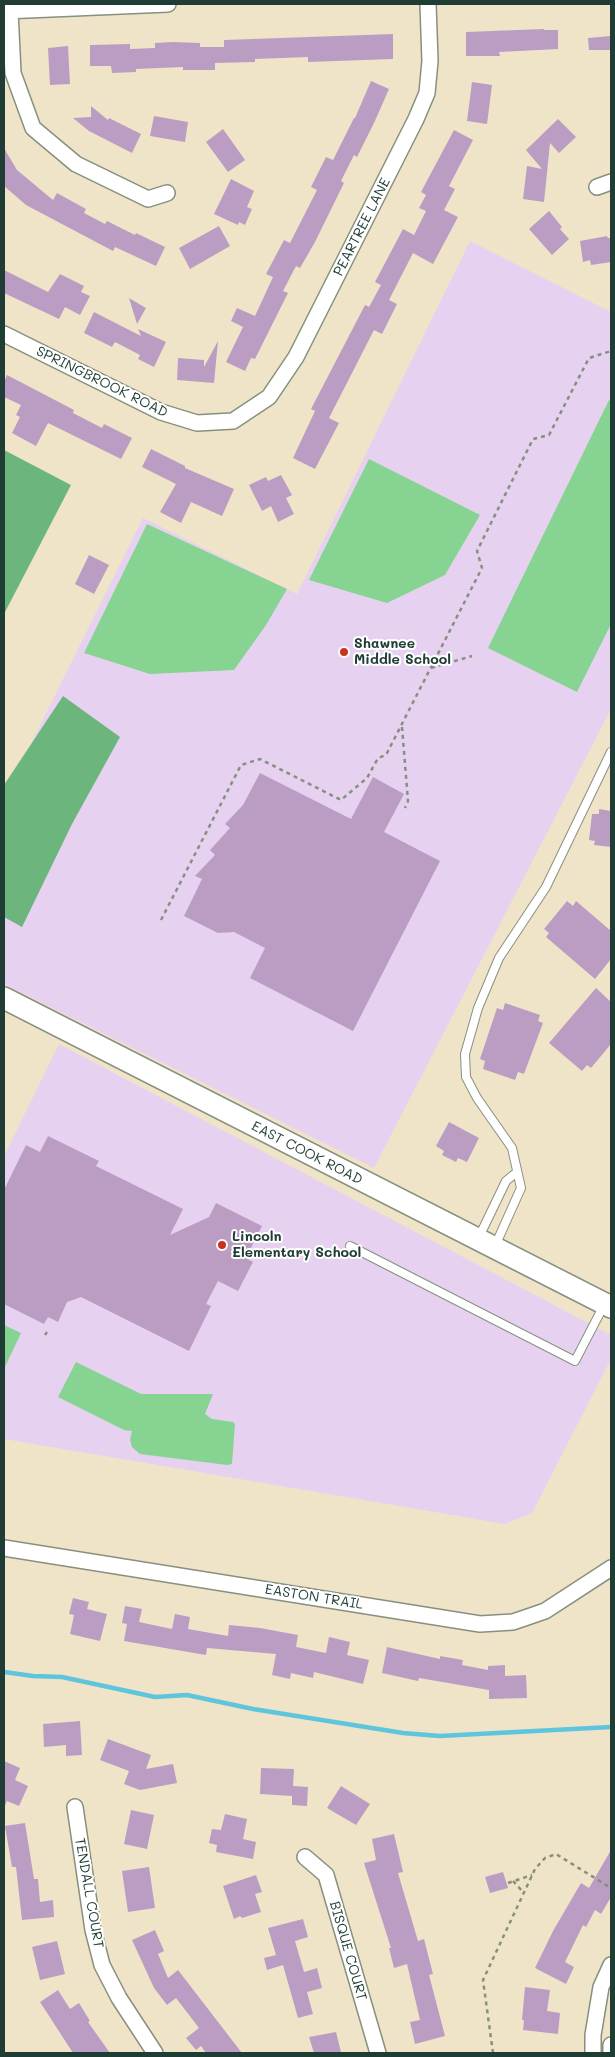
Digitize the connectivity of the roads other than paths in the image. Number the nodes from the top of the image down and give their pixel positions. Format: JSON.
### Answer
{"nodes":[{"id":1,"x":168,"y":4,"type":"edge"},
{"id":2,"x":428,"y":4,"type":"edge"},
{"id":3,"x":7,"y":11,"type":"edge"},
{"id":4,"x":611,"y":182,"type":"edge"},
{"id":5,"x":597,"y":187,"type":"dead end"},
{"id":6,"x":167,"y":193,"type":"dead end"},
{"id":7,"x":4,"y":334,"type":"edge"},
{"id":8,"x":233,"y":421,"type":"joint"},
{"id":9,"x":611,"y":752,"type":"edge"},
{"id":10,"x":4,"y":998,"type":"edge"},
{"id":11,"x":517,"y":1172,"type":"junction"},
{"id":12,"x":486,"y":1243,"type":"junction"},
{"id":13,"x":350,"y":1246,"type":"dead end"},
{"id":14,"x":608,"y":1305,"type":"edge"},
{"id":15,"x":4,"y":1548,"type":"edge"},
{"id":16,"x":611,"y":1568,"type":"edge"},
{"id":17,"x":75,"y":1807,"type":"dead end"},
{"id":18,"x":305,"y":1857,"type":"dead end"},
{"id":19,"x":611,"y":1965,"type":"edge"},
{"id":20,"x":611,"y":2045,"type":"edge"},
{"id":21,"x":155,"y":2053,"type":"edge"},
{"id":22,"x":378,"y":2053,"type":"edge"},
{"id":23,"x":593,"y":2053,"type":"edge"},
{"id":24,"x":611,"y":2053,"type":"edge"}],
"edges":[{"from":1,"to":3,"type":"street"},
{"from":2,"to":8,"type":"street","name":"PEARTREE LANE"},
{"from":3,"to":6,"type":"street"},
{"from":4,"to":5,"type":"street"},
{"from":7,"to":8,"type":"street","name":"SPRINGBROOK ROAD"},
{"from":9,"to":11,"type":"lane"},
{"from":10,"to":12,"type":"main road","name":"EAST COOK ROAD"},
{"from":11,"to":12,"type":"lane"},
{"from":11,"to":12,"type":"lane"},
{"from":12,"to":14,"type":"main road","name":"EAST COOK ROAD"},
{"from":13,"to":14,"type":"lane"},
{"from":15,"to":16,"type":"street","name":"EASTON TRAIL"},
{"from":17,"to":21,"type":"street","name":"TENDALL COURT"},
{"from":18,"to":22,"type":"street","name":"BISQUE COURT"},
{"from":19,"to":23,"type":"street"},
{"from":20,"to":24,"type":"street"}]}
